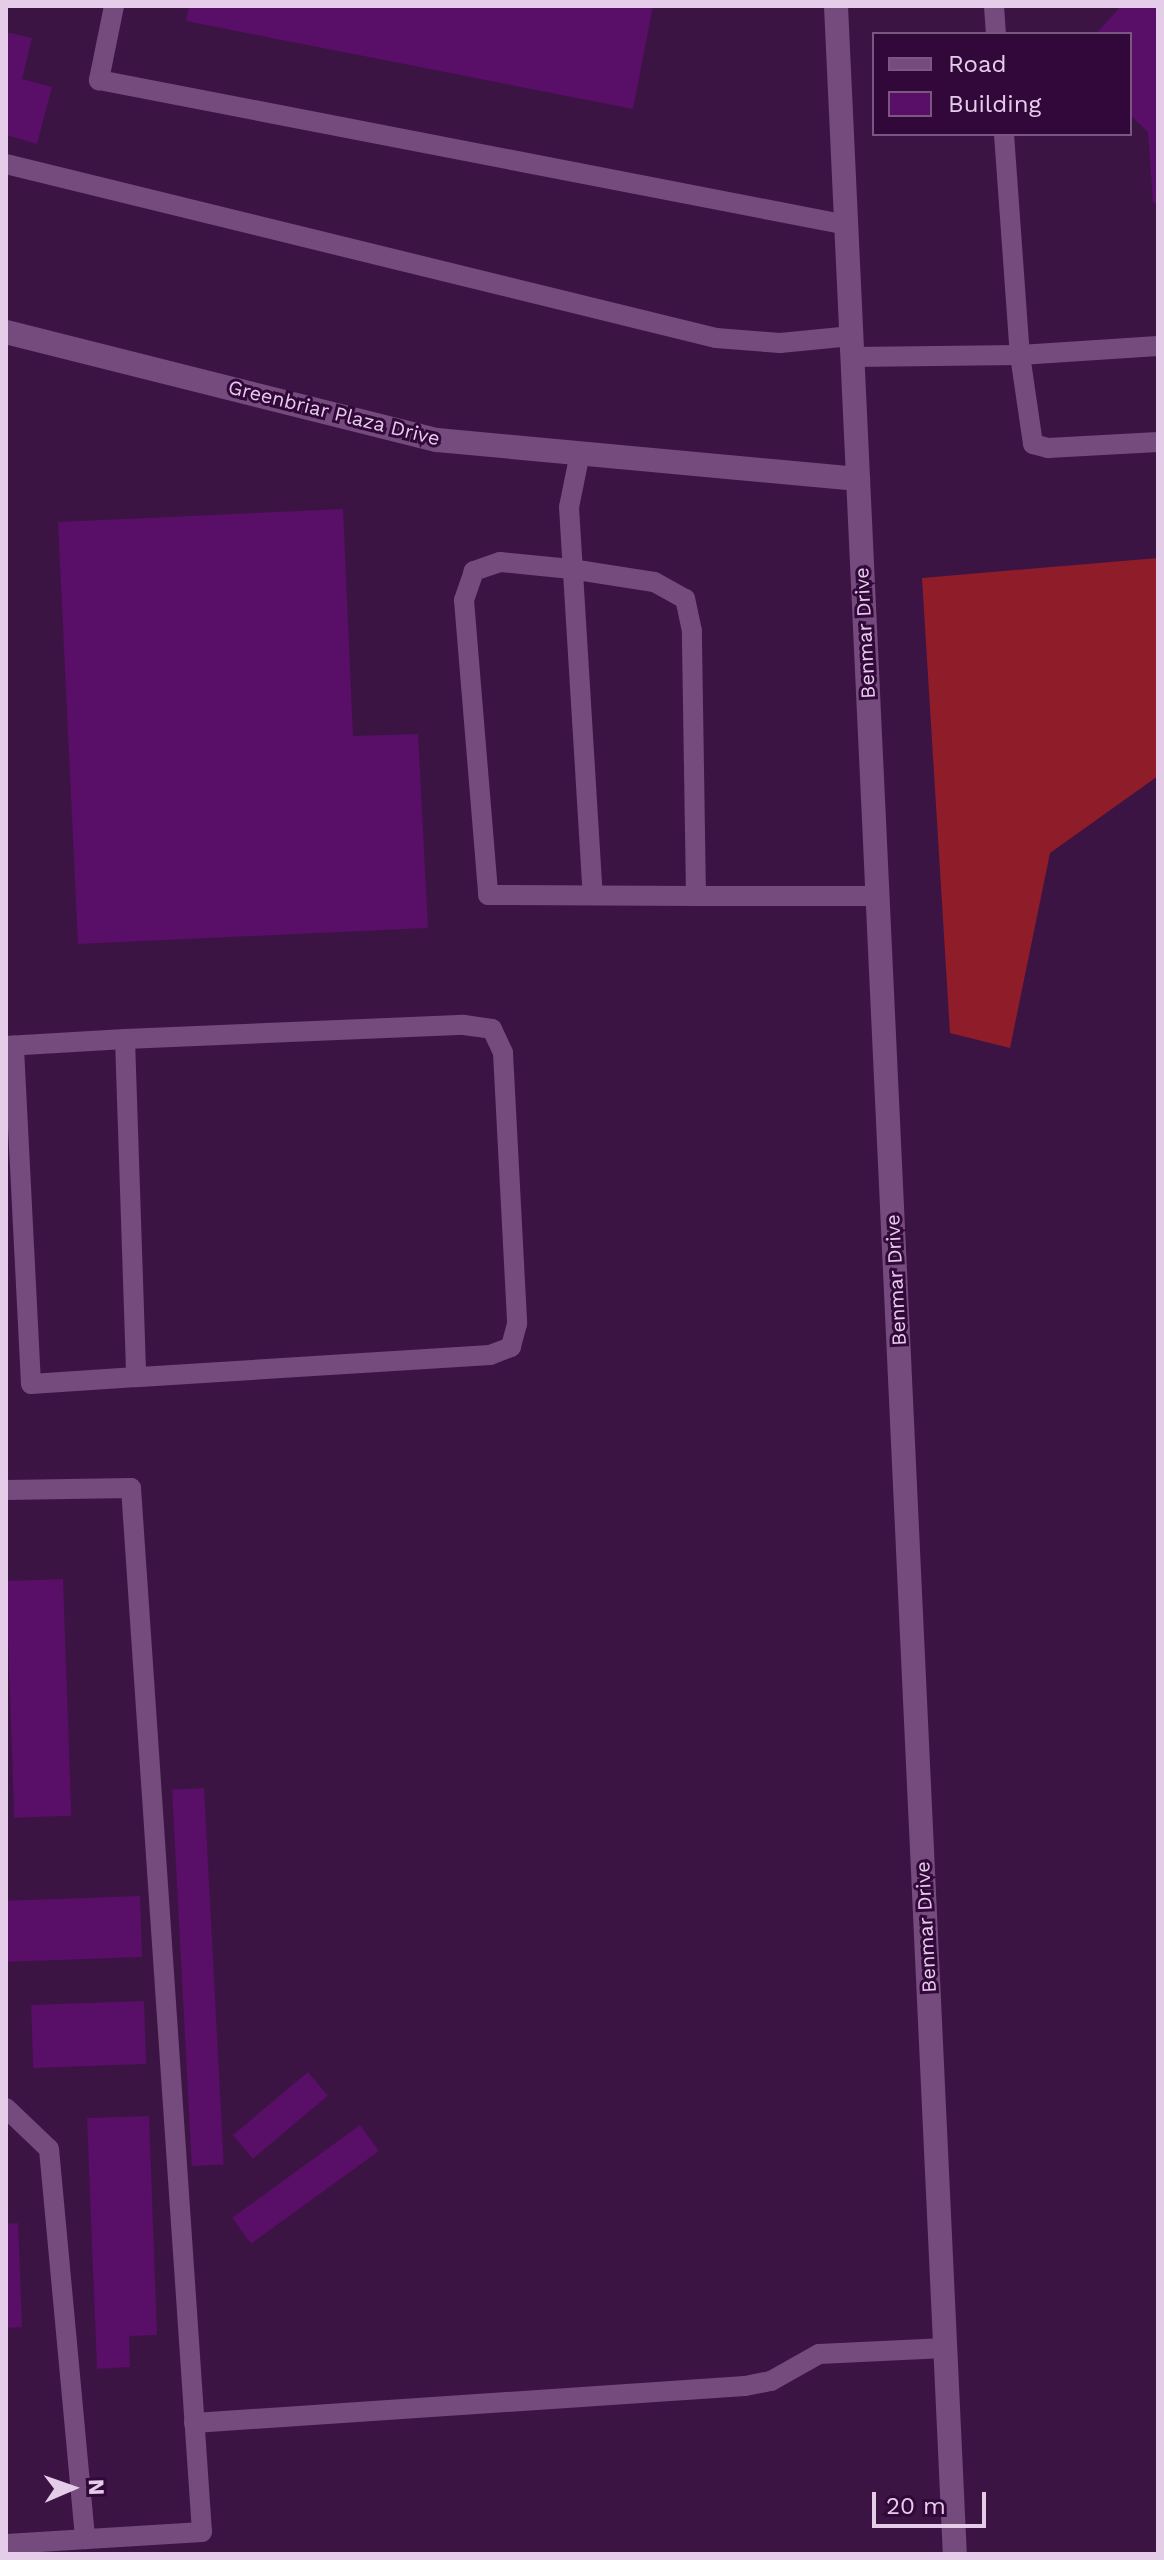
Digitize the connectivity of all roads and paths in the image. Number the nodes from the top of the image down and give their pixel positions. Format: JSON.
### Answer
{"nodes":[{"id":1,"x":114,"y":6,"type":"edge"},
{"id":2,"x":836,"y":6,"type":"edge"},
{"id":3,"x":994,"y":6,"type":"edge"},
{"id":4,"x":996,"y":32,"type":"edge"},
{"id":5,"x":1004,"y":136,"type":"edge"},
{"id":6,"x":6,"y":164,"type":"edge"},
{"id":7,"x":847,"y":225,"type":"junction"},
{"id":8,"x":6,"y":332,"type":"edge"},
{"id":9,"x":852,"y":346,"type":"junction"},
{"id":10,"x":1158,"y":346,"type":"edge"},
{"id":11,"x":1020,"y":355,"type":"junction"},
{"id":12,"x":1158,"y":442,"type":"edge"},
{"id":13,"x":580,"y":453,"type":"junction"},
{"id":14,"x":858,"y":479,"type":"junction"},
{"id":15,"x":571,"y":569,"type":"junction"},
{"id":16,"x":593,"y":895,"type":"junction"},
{"id":17,"x":696,"y":896,"type":"junction"},
{"id":18,"x":878,"y":896,"type":"junction"},
{"id":19,"x":125,"y":1039,"type":"junction"},
{"id":20,"x":10,"y":1046,"type":"edge"},
{"id":21,"x":136,"y":1377,"type":"junction"},
{"id":22,"x":6,"y":1490,"type":"edge"},
{"id":23,"x":6,"y":2108,"type":"edge"},
{"id":24,"x":945,"y":2348,"type":"junction"},
{"id":25,"x":194,"y":2423,"type":"junction"},
{"id":26,"x":85,"y":2539,"type":"junction"},
{"id":27,"x":6,"y":2544,"type":"edge"},
{"id":28,"x":955,"y":2554,"type":"edge"}],
"edges":[{"from":1,"to":7,"type":"lane"},
{"from":2,"to":7,"type":"street","name":"Benmar Drive"},
{"from":3,"to":4,"type":"lane"},
{"from":5,"to":11,"type":"lane"},
{"from":6,"to":9,"type":"lane"},
{"from":7,"to":9,"type":"street","name":"Benmar Drive"},
{"from":8,"to":13,"type":"street","name":"Greenbriar Plaza Drive"},
{"from":9,"to":11,"type":"lane"},
{"from":9,"to":14,"type":"street","name":"Benmar Drive"},
{"from":10,"to":11,"type":"lane"},
{"from":11,"to":12,"type":"lane"},
{"from":13,"to":14,"type":"street","name":"Greenbriar Plaza Drive"},
{"from":13,"to":15,"type":"lane"},
{"from":14,"to":18,"type":"street","name":"Benmar Drive"},
{"from":15,"to":16,"type":"lane"},
{"from":15,"to":16,"type":"lane"},
{"from":15,"to":17,"type":"lane"},
{"from":16,"to":17,"type":"lane"},
{"from":17,"to":18,"type":"lane"},
{"from":18,"to":24,"type":"street","name":"Benmar Drive"},
{"from":19,"to":20,"type":"lane"},
{"from":19,"to":21,"type":"lane"},
{"from":19,"to":21,"type":"lane"},
{"from":20,"to":21,"type":"lane"},
{"from":22,"to":25,"type":"lane"},
{"from":23,"to":26,"type":"lane"},
{"from":24,"to":25,"type":"lane"},
{"from":24,"to":28,"type":"street","name":"Benmar Drive"},
{"from":25,"to":26,"type":"lane"},
{"from":26,"to":27,"type":"lane"}]}
